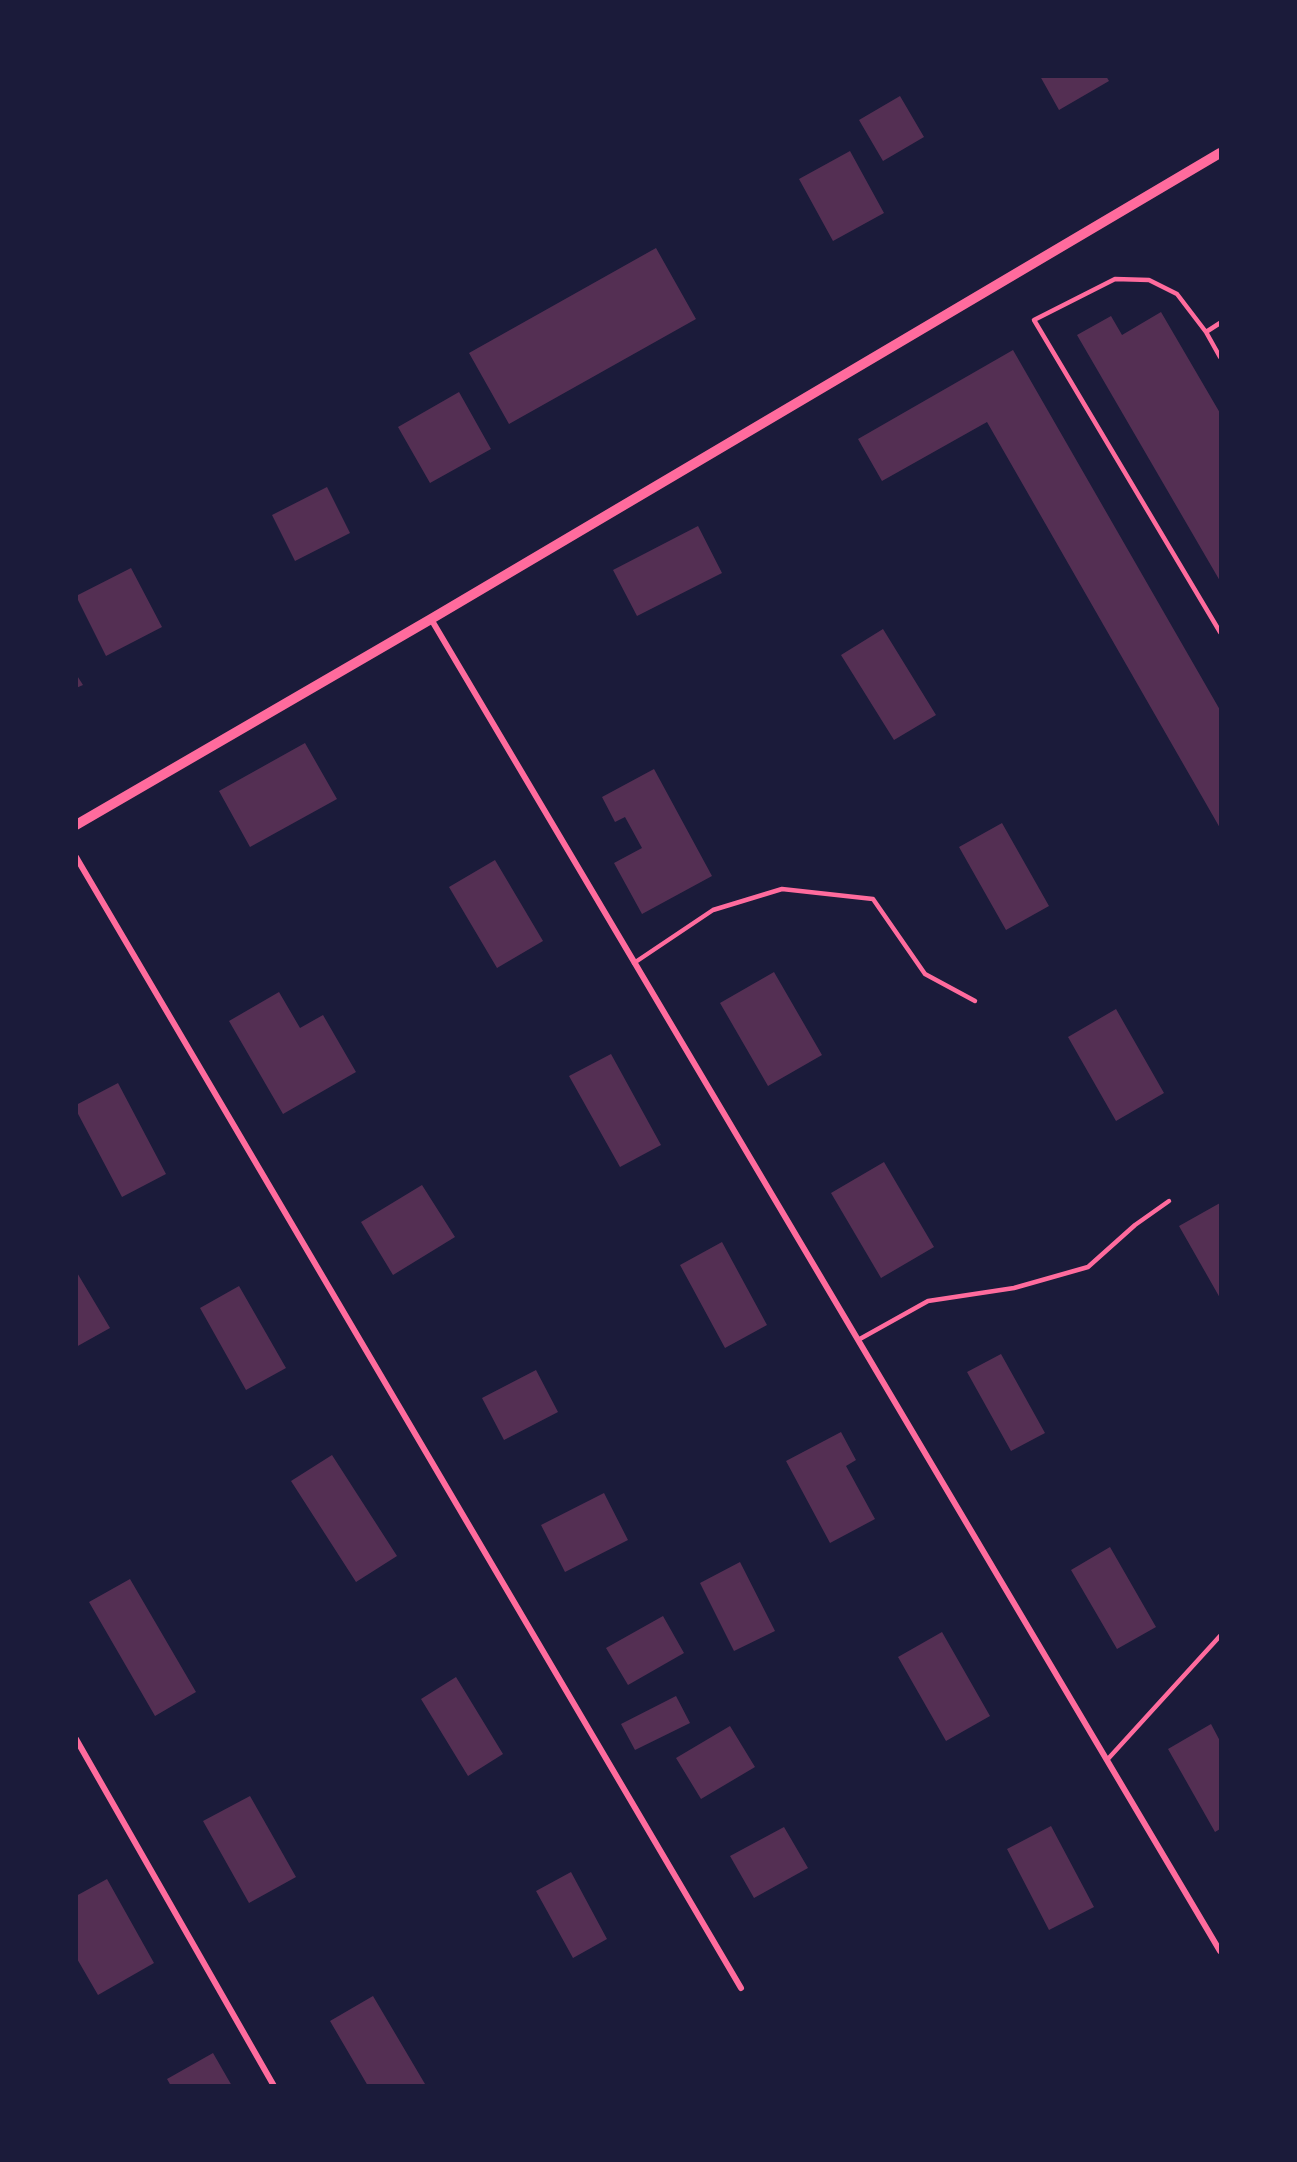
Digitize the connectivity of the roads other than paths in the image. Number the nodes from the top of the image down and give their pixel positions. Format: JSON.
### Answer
{"nodes":[{"id":1,"x":1221,"y":153,"type":"edge"},
{"id":2,"x":1221,"y":323,"type":"edge"},
{"id":3,"x":1206,"y":332,"type":"junction"},
{"id":4,"x":1221,"y":357,"type":"edge"},
{"id":5,"x":430,"y":619,"type":"junction"},
{"id":6,"x":1221,"y":632,"type":"edge"},
{"id":7,"x":76,"y":825,"type":"edge"},
{"id":8,"x":76,"y":857,"type":"edge"},
{"id":9,"x":634,"y":963,"type":"junction"},
{"id":10,"x":975,"y":1001,"type":"dead end"},
{"id":11,"x":1169,"y":1201,"type":"dead end"},
{"id":12,"x":858,"y":1340,"type":"junction"},
{"id":13,"x":1221,"y":1636,"type":"edge"},
{"id":14,"x":76,"y":1739,"type":"edge"},
{"id":15,"x":1107,"y":1760,"type":"junction"},
{"id":16,"x":1221,"y":1951,"type":"edge"},
{"id":17,"x":741,"y":1988,"type":"dead end"},
{"id":18,"x":274,"y":2085,"type":"edge"}],
"edges":[{"from":1,"to":5,"type":"street"},
{"from":2,"to":3,"type":"lane"},
{"from":3,"to":4,"type":"lane"},
{"from":3,"to":6,"type":"lane"},
{"from":5,"to":7,"type":"street"},
{"from":5,"to":9,"type":"street"},
{"from":8,"to":17,"type":"street"},
{"from":9,"to":10,"type":"lane"},
{"from":9,"to":12,"type":"street"},
{"from":11,"to":12,"type":"lane"},
{"from":12,"to":15,"type":"street"},
{"from":13,"to":15,"type":"lane"},
{"from":14,"to":18,"type":"street"},
{"from":15,"to":16,"type":"street"}]}
